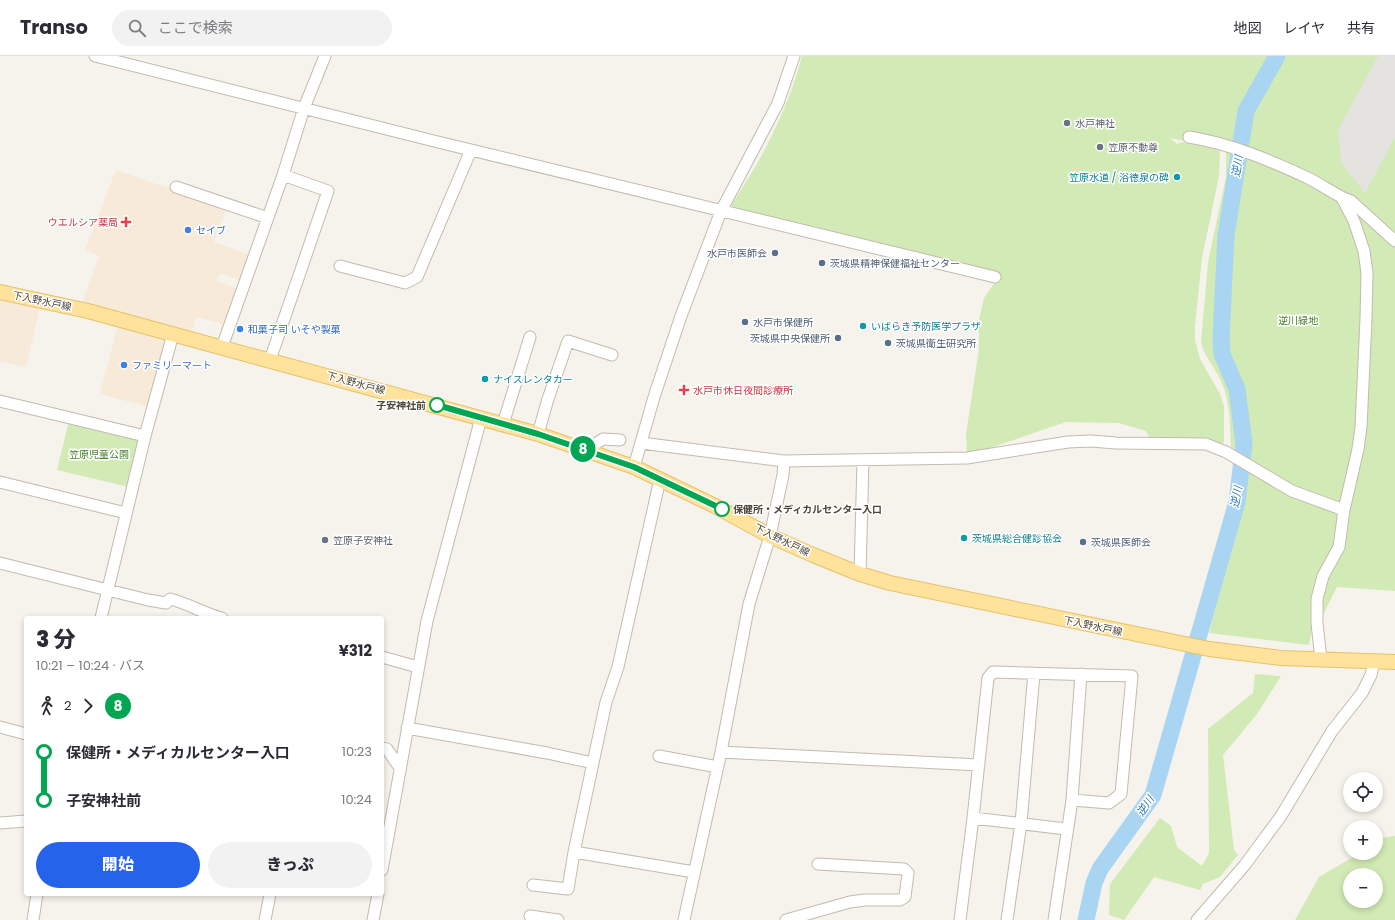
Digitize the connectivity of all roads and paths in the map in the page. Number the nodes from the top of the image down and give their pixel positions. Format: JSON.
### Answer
{"nodes":[{"id":1,"x":95,"y":56,"type":"edge"},
{"id":2,"x":325,"y":56,"type":"edge"},
{"id":3,"x":794,"y":56,"type":"edge"},
{"id":4,"x":112,"y":58,"type":"edge"},
{"id":5,"x":304,"y":108,"type":"junction"},
{"id":6,"x":1189,"y":137,"type":"dead end"},
{"id":7,"x":471,"y":150,"type":"junction"},
{"id":8,"x":283,"y":175,"type":"junction"},
{"id":9,"x":176,"y":187,"type":"dead end"},
{"id":10,"x":1342,"y":198,"type":"junction"},
{"id":11,"x":721,"y":211,"type":"junction"},
{"id":12,"x":268,"y":218,"type":"junction"},
{"id":13,"x":1395,"y":241,"type":"edge"},
{"id":14,"x":340,"y":266,"type":"dead end"},
{"id":15,"x":996,"y":277,"type":"dead end"},
{"id":16,"x":0,"y":292,"type":"edge"},
{"id":17,"x":173,"y":334,"type":"junction"},
{"id":18,"x":530,"y":337,"type":"dead end"},
{"id":19,"x":222,"y":347,"type":"junction"},
{"id":20,"x":612,"y":355,"type":"dead end"},
{"id":21,"x":270,"y":360,"type":"junction"},
{"id":22,"x":0,"y":401,"type":"edge"},
{"id":23,"x":481,"y":418,"type":"junction"},
{"id":24,"x":503,"y":424,"type":"junction"},
{"id":25,"x":538,"y":434,"type":"junction"},
{"id":26,"x":145,"y":436,"type":"junction"},
{"id":27,"x":620,"y":440,"type":"dead end"},
{"id":28,"x":641,"y":443,"type":"junction"},
{"id":29,"x":586,"y":450,"type":"junction"},
{"id":30,"x":784,"y":460,"type":"junction"},
{"id":31,"x":863,"y":460,"type":"junction"},
{"id":32,"x":634,"y":467,"type":"junction"},
{"id":33,"x":660,"y":479,"type":"junction"},
{"id":34,"x":0,"y":482,"type":"edge"},
{"id":35,"x":1344,"y":510,"type":"junction"},
{"id":36,"x":126,"y":513,"type":"junction"},
{"id":37,"x":770,"y":536,"type":"junction"},
{"id":38,"x":0,"y":564,"type":"edge"},
{"id":39,"x":860,"y":574,"type":"junction"},
{"id":40,"x":108,"y":590,"type":"junction"},
{"id":41,"x":102,"y":616,"type":"edge"},
{"id":42,"x":214,"y":616,"type":"edge"},
{"id":43,"x":384,"y":658,"type":"edge"},
{"id":44,"x":1321,"y":660,"type":"junction"},
{"id":45,"x":1374,"y":661,"type":"junction"},
{"id":46,"x":1395,"y":662,"type":"edge"},
{"id":47,"x":418,"y":667,"type":"junction"},
{"id":48,"x":1034,"y":673,"type":"junction"},
{"id":49,"x":1081,"y":674,"type":"junction"},
{"id":50,"x":0,"y":727,"type":"edge"},
{"id":51,"x":407,"y":728,"type":"junction"},
{"id":52,"x":24,"y":733,"type":"edge"},
{"id":53,"x":384,"y":748,"type":"edge"},
{"id":54,"x":721,"y":752,"type":"junction"},
{"id":55,"x":659,"y":756,"type":"dead end"},
{"id":56,"x":593,"y":763,"type":"junction"},
{"id":57,"x":979,"y":765,"type":"junction"},
{"id":58,"x":718,"y":767,"type":"junction"},
{"id":59,"x":400,"y":768,"type":"junction"},
{"id":60,"x":1072,"y":800,"type":"junction"},
{"id":61,"x":973,"y":818,"type":"junction"},
{"id":62,"x":24,"y":821,"type":"edge"},
{"id":63,"x":0,"y":823,"type":"edge"},
{"id":64,"x":1021,"y":823,"type":"junction"},
{"id":65,"x":1066,"y":829,"type":"junction"},
{"id":66,"x":384,"y":841,"type":"edge"},
{"id":67,"x":574,"y":852,"type":"junction"},
{"id":68,"x":818,"y":864,"type":"dead end"},
{"id":69,"x":694,"y":872,"type":"junction"},
{"id":70,"x":533,"y":885,"type":"dead end"},
{"id":71,"x":37,"y":896,"type":"edge"},
{"id":72,"x":270,"y":896,"type":"edge"},
{"id":73,"x":378,"y":896,"type":"edge"},
{"id":74,"x":530,"y":916,"type":"dead end"},
{"id":75,"x":32,"y":920,"type":"edge"},
{"id":76,"x":265,"y":920,"type":"edge"},
{"id":77,"x":373,"y":920,"type":"edge"},
{"id":78,"x":558,"y":920,"type":"edge"},
{"id":79,"x":687,"y":920,"type":"edge"},
{"id":80,"x":786,"y":920,"type":"edge"},
{"id":81,"x":960,"y":920,"type":"edge"},
{"id":82,"x":1007,"y":920,"type":"edge"},
{"id":83,"x":1054,"y":920,"type":"edge"},
{"id":84,"x":1197,"y":920,"type":"edge"}],
"edges":[{"from":1,"to":4,"type":"street"},
{"from":2,"to":5,"type":"street"},
{"from":3,"to":11,"type":"street"},
{"from":4,"to":5,"type":"street"},
{"from":5,"to":7,"type":"street"},
{"from":5,"to":8,"type":"street"},
{"from":6,"to":10,"type":"street"},
{"from":7,"to":11,"type":"street"},
{"from":7,"to":14,"type":"street"},
{"from":8,"to":12,"type":"street"},
{"from":8,"to":21,"type":"street"},
{"from":9,"to":12,"type":"street"},
{"from":10,"to":13,"type":"street"},
{"from":10,"to":35,"type":"street"},
{"from":11,"to":15,"type":"street"},
{"from":11,"to":28,"type":"street"},
{"from":12,"to":19,"type":"street"},
{"from":16,"to":17,"type":"main road","name":"下入野水戸線"},
{"from":17,"to":19,"type":"main road","name":"下入野水戸線"},
{"from":17,"to":26,"type":"street"},
{"from":18,"to":24,"type":"street"},
{"from":19,"to":21,"type":"main road","name":"下入野水戸線"},
{"from":20,"to":25,"type":"street"},
{"from":21,"to":23,"type":"main road","name":"下入野水戸線"},
{"from":22,"to":26,"type":"street"},
{"from":23,"to":24,"type":"main road","name":"下入野水戸線"},
{"from":23,"to":47,"type":"street"},
{"from":24,"to":25,"type":"main road","name":"下入野水戸線"},
{"from":25,"to":29,"type":"main road","name":"下入野水戸線"},
{"from":26,"to":36,"type":"street"},
{"from":27,"to":29,"type":"street"},
{"from":28,"to":30,"type":"street"},
{"from":28,"to":32,"type":"street"},
{"from":29,"to":32,"type":"main road","name":"下入野水戸線"},
{"from":30,"to":31,"type":"street"},
{"from":30,"to":37,"type":"street"},
{"from":31,"to":35,"type":"street"},
{"from":31,"to":39,"type":"street"},
{"from":32,"to":33,"type":"main road","name":"下入野水戸線"},
{"from":33,"to":37,"type":"main road","name":"下入野水戸線"},
{"from":33,"to":56,"type":"street"},
{"from":34,"to":36,"type":"street"},
{"from":35,"to":44,"type":"street"},
{"from":36,"to":40,"type":"street"},
{"from":37,"to":39,"type":"main road","name":"下入野水戸線"},
{"from":37,"to":54,"type":"street"},
{"from":38,"to":40,"type":"street"},
{"from":39,"to":44,"type":"main road","name":"下入野水戸線"},
{"from":40,"to":41,"type":"street"},
{"from":40,"to":42,"type":"street"},
{"from":43,"to":47,"type":"street"},
{"from":44,"to":45,"type":"main road"},
{"from":45,"to":46,"type":"main road"},
{"from":45,"to":84,"type":"street"},
{"from":47,"to":51,"type":"street"},
{"from":48,"to":49,"type":"street"},
{"from":48,"to":57,"type":"street"},
{"from":48,"to":64,"type":"street"},
{"from":49,"to":60,"type":"street"},
{"from":49,"to":60,"type":"street"},
{"from":50,"to":52,"type":"street"},
{"from":51,"to":56,"type":"street"},
{"from":51,"to":59,"type":"street"},
{"from":53,"to":59,"type":"street"},
{"from":54,"to":57,"type":"street"},
{"from":54,"to":58,"type":"street"},
{"from":55,"to":58,"type":"street"},
{"from":56,"to":67,"type":"street"},
{"from":57,"to":61,"type":"street"},
{"from":58,"to":69,"type":"street"},
{"from":59,"to":66,"type":"street"},
{"from":60,"to":65,"type":"street"},
{"from":61,"to":64,"type":"street"},
{"from":61,"to":81,"type":"street"},
{"from":62,"to":63,"type":"street"},
{"from":64,"to":65,"type":"street"},
{"from":64,"to":82,"type":"street"},
{"from":65,"to":83,"type":"street"},
{"from":67,"to":69,"type":"street"},
{"from":67,"to":70,"type":"street"},
{"from":68,"to":80,"type":"street"},
{"from":69,"to":79,"type":"street"},
{"from":71,"to":75,"type":"street"},
{"from":72,"to":76,"type":"street"},
{"from":73,"to":77,"type":"street"},
{"from":74,"to":78,"type":"street"}]}
